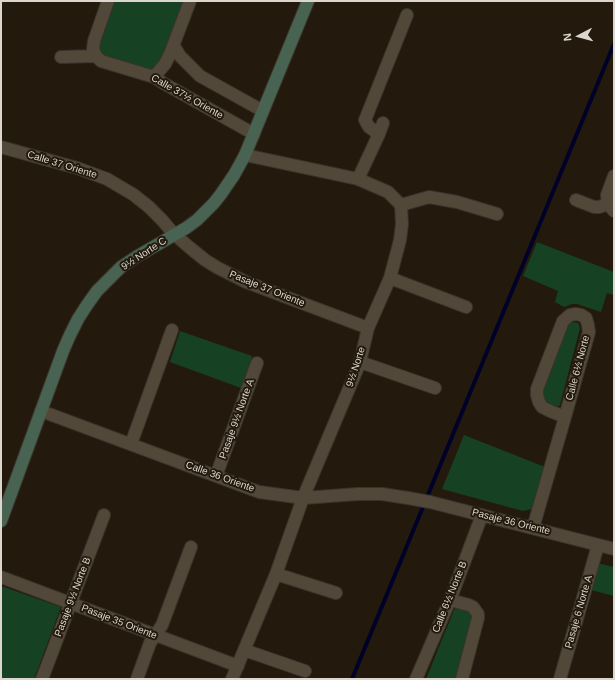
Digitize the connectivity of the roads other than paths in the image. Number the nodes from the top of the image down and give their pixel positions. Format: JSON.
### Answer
{"nodes":[{"id":1,"x":108,"y":1,"type":"edge"},
{"id":2,"x":190,"y":1,"type":"edge"},
{"id":3,"x":308,"y":1,"type":"edge"},
{"id":4,"x":407,"y":14,"type":"dead end"},
{"id":5,"x":174,"y":46,"type":"junction"},
{"id":6,"x":96,"y":56,"type":"junction"},
{"id":7,"x":61,"y":57,"type":"dead end"},
{"id":8,"x":154,"y":77,"type":"junction"},
{"id":9,"x":263,"y":111,"type":"junction"},
{"id":10,"x":254,"y":134,"type":"junction"},
{"id":11,"x":1,"y":147,"type":"edge"},
{"id":12,"x":245,"y":155,"type":"junction"},
{"id":13,"x":614,"y":176,"type":"edge"},
{"id":14,"x":358,"y":179,"type":"junction"},
{"id":15,"x":576,"y":200,"type":"dead end"},
{"id":16,"x":401,"y":206,"type":"junction"},
{"id":17,"x":611,"y":208,"type":"edge"},
{"id":18,"x":498,"y":214,"type":"dead end"},
{"id":19,"x":174,"y":234,"type":"junction"},
{"id":20,"x":390,"y":278,"type":"junction"},
{"id":21,"x":466,"y":307,"type":"dead end"},
{"id":22,"x":368,"y":328,"type":"junction"},
{"id":23,"x":172,"y":330,"type":"dead end"},
{"id":24,"x":360,"y":362,"type":"junction"},
{"id":25,"x":258,"y":363,"type":"dead end"},
{"id":26,"x":436,"y":388,"type":"dead end"},
{"id":27,"x":41,"y":411,"type":"junction"},
{"id":28,"x":565,"y":417,"type":"junction"},
{"id":29,"x":131,"y":444,"type":"junction"},
{"id":30,"x":216,"y":476,"type":"junction"},
{"id":31,"x":303,"y":498,"type":"junction"},
{"id":32,"x":408,"y":498,"type":"joint"},
{"id":33,"x":104,"y":515,"type":"dead end"},
{"id":34,"x":482,"y":515,"type":"junction"},
{"id":35,"x":1,"y":521,"type":"edge"},
{"id":36,"x":533,"y":528,"type":"junction"},
{"id":37,"x":598,"y":545,"type":"junction"},
{"id":38,"x":191,"y":547,"type":"dead end"},
{"id":39,"x":614,"y":549,"type":"edge"},
{"id":40,"x":276,"y":574,"type":"junction"},
{"id":41,"x":1,"y":577,"type":"edge"},
{"id":42,"x":336,"y":593,"type":"dead end"},
{"id":43,"x":450,"y":600,"type":"junction"},
{"id":44,"x":71,"y":603,"type":"junction"},
{"id":45,"x":155,"y":635,"type":"junction"},
{"id":46,"x":244,"y":650,"type":"junction"},
{"id":47,"x":238,"y":666,"type":"junction"},
{"id":48,"x":305,"y":671,"type":"dead end"},
{"id":49,"x":42,"y":679,"type":"edge"},
{"id":50,"x":137,"y":679,"type":"edge"},
{"id":51,"x":232,"y":679,"type":"edge"},
{"id":52,"x":416,"y":679,"type":"edge"},
{"id":53,"x":462,"y":679,"type":"edge"},
{"id":54,"x":560,"y":679,"type":"edge"}],
"edges":[{"from":1,"to":6,"type":"street"},
{"from":2,"to":5,"type":"street"},
{"from":3,"to":9,"type":"street","name":"9½ Norte C"},
{"from":4,"to":14,"type":"street"},
{"from":5,"to":8,"type":"street"},
{"from":5,"to":9,"type":"street"},
{"from":6,"to":7,"type":"street"},
{"from":6,"to":8,"type":"street","name":"Calle 37½ Oriente"},
{"from":8,"to":10,"type":"street","name":"Calle 37½ Oriente"},
{"from":9,"to":10,"type":"street","name":"9½ Norte C"},
{"from":10,"to":12,"type":"street","name":"9½ Norte C"},
{"from":11,"to":19,"type":"street","name":"Calle 37 Oriente"},
{"from":12,"to":14,"type":"street"},
{"from":12,"to":19,"type":"street","name":"9½ Norte C"},
{"from":13,"to":17,"type":"street"},
{"from":14,"to":16,"type":"street"},
{"from":15,"to":17,"type":"street"},
{"from":16,"to":18,"type":"street"},
{"from":16,"to":20,"type":"street","name":"9½ Norte"},
{"from":19,"to":22,"type":"street","name":"Pasaje 37 Oriente"},
{"from":19,"to":27,"type":"street","name":"9½ Norte C"},
{"from":20,"to":21,"type":"street"},
{"from":20,"to":22,"type":"street","name":"9½ Norte"},
{"from":22,"to":24,"type":"street","name":"9½ Norte"},
{"from":23,"to":29,"type":"street"},
{"from":24,"to":26,"type":"street"},
{"from":24,"to":31,"type":"street","name":"9½ Norte"},
{"from":25,"to":30,"type":"street","name":"Pasaje 9½ Norte A"},
{"from":27,"to":29,"type":"street","name":"Calle 36 Oriente"},
{"from":27,"to":35,"type":"street","name":"9½ Norte C"},
{"from":28,"to":28,"type":"street","name":"Calle 6½ Norte"},
{"from":28,"to":36,"type":"street","name":"Calle 6½ Norte"},
{"from":29,"to":30,"type":"street","name":"Calle 36 Oriente"},
{"from":30,"to":31,"type":"street","name":"Calle 36 Oriente"},
{"from":31,"to":32,"type":"street","name":"Calle 36 Oriente"},
{"from":31,"to":40,"type":"street","name":"9½ Norte"},
{"from":32,"to":34,"type":"street","name":"Pasaje 36 Oriente"},
{"from":33,"to":44,"type":"street","name":"Pasaje 9½ Norte B"},
{"from":34,"to":36,"type":"street","name":"Pasaje 36 Oriente"},
{"from":34,"to":43,"type":"street","name":"Calle 6½ Norte B"},
{"from":36,"to":37,"type":"street","name":"Pasaje 36 Oriente"},
{"from":37,"to":39,"type":"street","name":"Pasaje 36 Oriente"},
{"from":37,"to":54,"type":"street","name":"Pasaje 6 Norte A"},
{"from":38,"to":45,"type":"street"},
{"from":40,"to":42,"type":"street"},
{"from":40,"to":46,"type":"street","name":"9½ Norte"},
{"from":41,"to":44,"type":"street","name":"Pasaje 35 Oriente"},
{"from":43,"to":52,"type":"street","name":"Calle 6½ Norte B"},
{"from":43,"to":53,"type":"street"},
{"from":44,"to":45,"type":"street","name":"Pasaje 35 Oriente"},
{"from":44,"to":49,"type":"street","name":"Pasaje 9½ Norte B"},
{"from":45,"to":47,"type":"street","name":"Pasaje 35 Oriente"},
{"from":45,"to":50,"type":"street"},
{"from":46,"to":47,"type":"street","name":"9½ Norte"},
{"from":46,"to":48,"type":"street"},
{"from":47,"to":51,"type":"street","name":"9½ Norte"}]}
